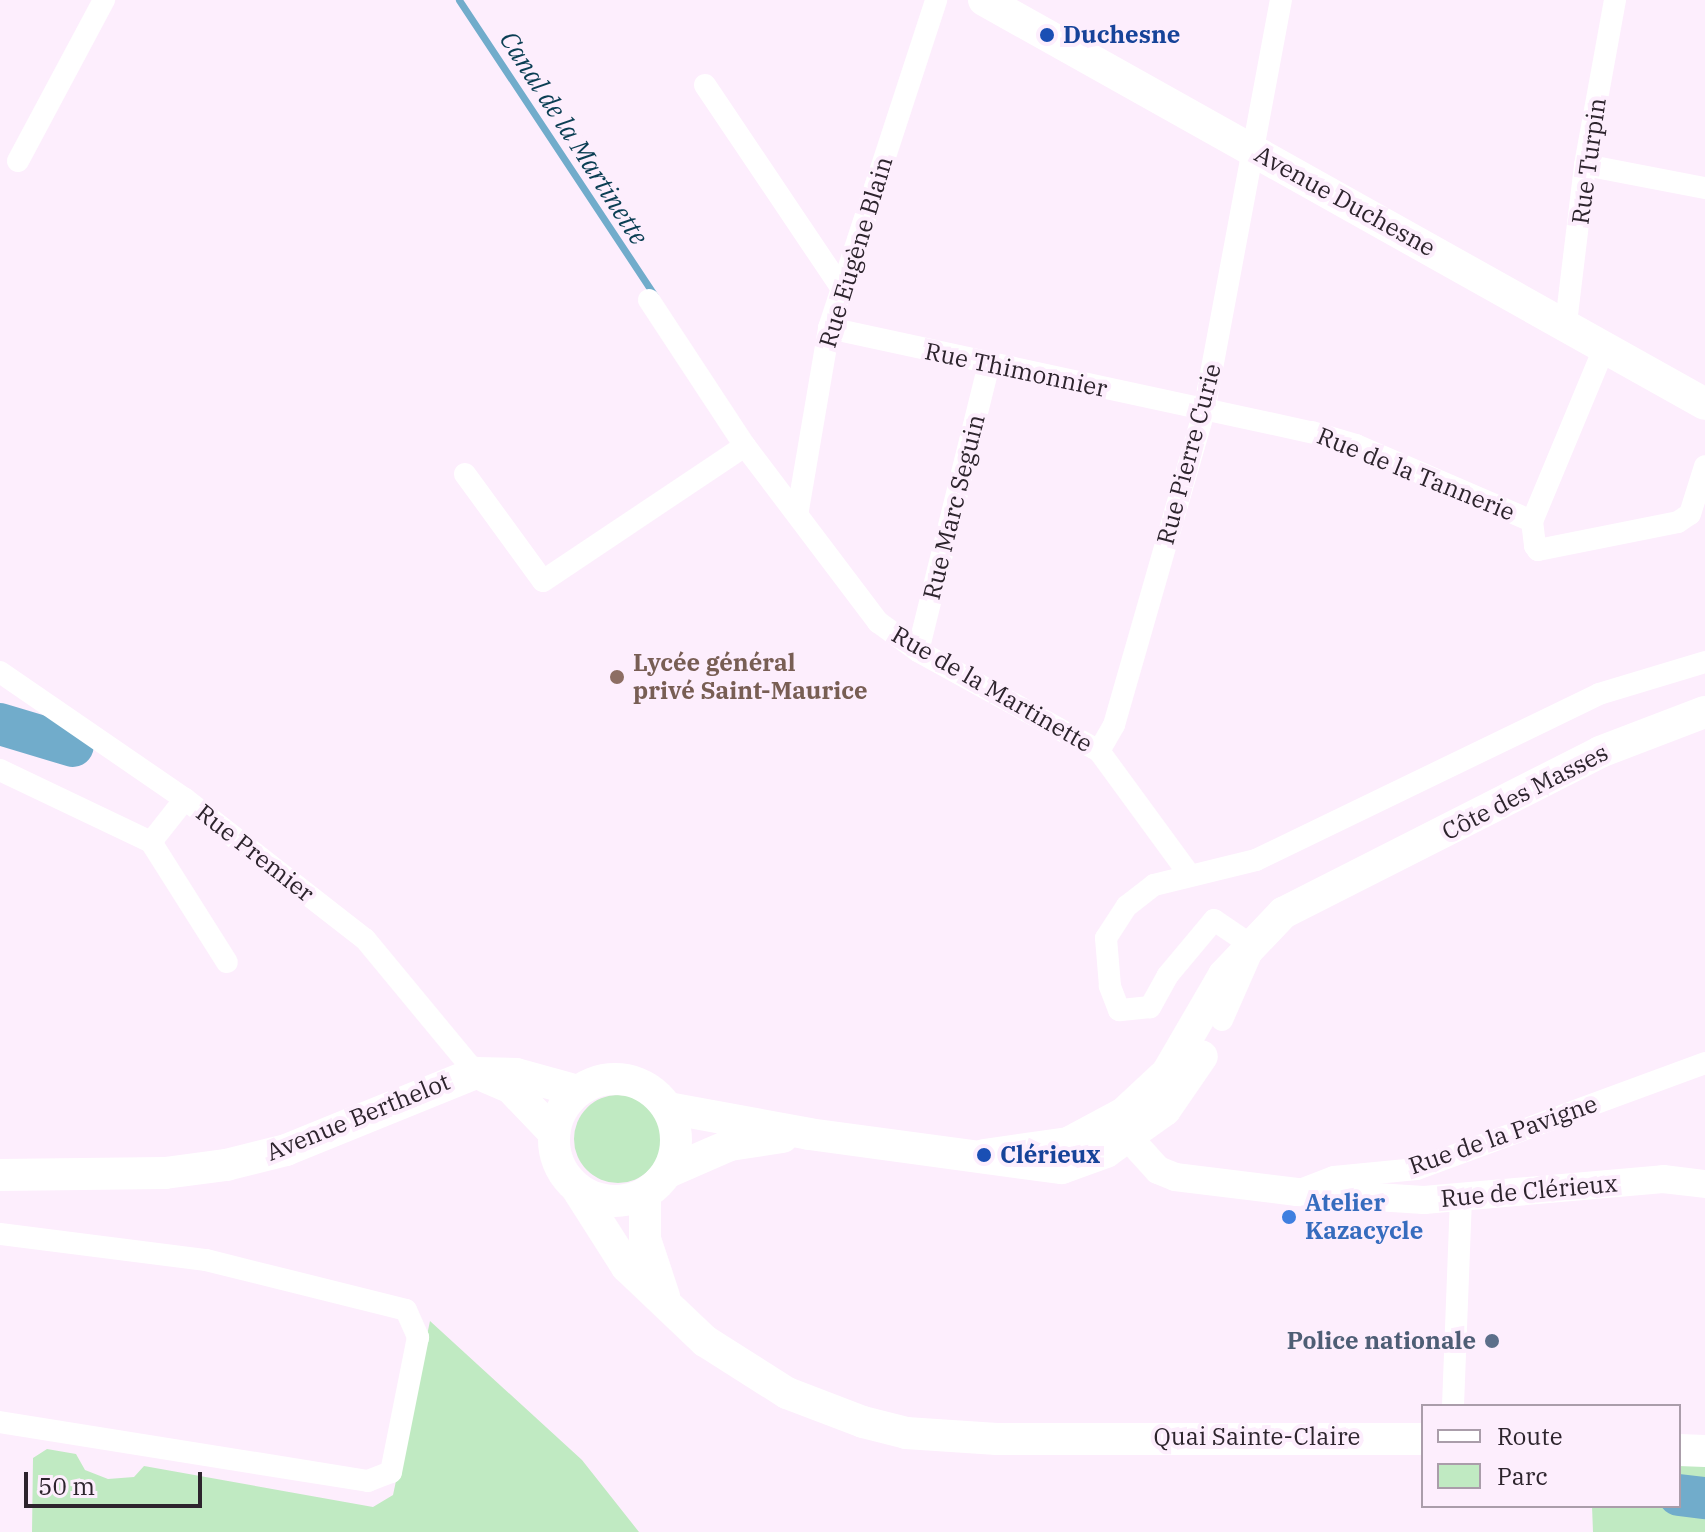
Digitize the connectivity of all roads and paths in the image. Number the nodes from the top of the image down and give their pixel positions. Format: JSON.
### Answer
{"nodes":[{"id":1,"x":104,"y":0,"type":"edge"},
{"id":2,"x":936,"y":0,"type":"edge"},
{"id":3,"x":984,"y":0,"type":"edge"},
{"id":4,"x":1281,"y":0,"type":"edge"},
{"id":5,"x":1615,"y":0,"type":"edge"},
{"id":6,"x":705,"y":85,"type":"dead end"},
{"id":7,"x":1254,"y":151,"type":"junction"},
{"id":8,"x":18,"y":161,"type":"dead end"},
{"id":9,"x":1585,"y":165,"type":"junction"},
{"id":10,"x":1705,"y":188,"type":"edge"},
{"id":11,"x":842,"y":289,"type":"junction"},
{"id":12,"x":649,"y":300,"type":"dead end"},
{"id":13,"x":1566,"y":323,"type":"junction"},
{"id":14,"x":829,"y":328,"type":"junction"},
{"id":15,"x":1605,"y":346,"type":"junction"},
{"id":16,"x":989,"y":364,"type":"junction"},
{"id":17,"x":1705,"y":404,"type":"edge"},
{"id":18,"x":1204,"y":411,"type":"junction"},
{"id":19,"x":745,"y":446,"type":"junction"},
{"id":20,"x":1705,"y":466,"type":"edge"},
{"id":21,"x":465,"y":474,"type":"dead end"},
{"id":22,"x":798,"y":510,"type":"junction"},
{"id":23,"x":1532,"y":521,"type":"junction"},
{"id":24,"x":918,"y":651,"type":"junction"},
{"id":25,"x":1705,"y":662,"type":"edge"},
{"id":26,"x":0,"y":672,"type":"edge"},
{"id":27,"x":1705,"y":712,"type":"edge"},
{"id":28,"x":1099,"y":751,"type":"junction"},
{"id":29,"x":0,"y":770,"type":"edge"},
{"id":30,"x":185,"y":799,"type":"junction"},
{"id":31,"x":151,"y":842,"type":"junction"},
{"id":32,"x":1189,"y":874,"type":"junction"},
{"id":33,"x":1351,"y":883,"type":"junction"},
{"id":34,"x":1250,"y":943,"type":"junction"},
{"id":35,"x":227,"y":962,"type":"dead end"},
{"id":36,"x":1222,"y":1020,"type":"junction"},
{"id":37,"x":1705,"y":1063,"type":"edge"},
{"id":38,"x":476,"y":1073,"type":"junction"},
{"id":39,"x":578,"y":1091,"type":"junction"},
{"id":40,"x":668,"y":1108,"type":"junction"},
{"id":41,"x":1127,"y":1125,"type":"junction"},
{"id":42,"x":554,"y":1133,"type":"junction"},
{"id":43,"x":809,"y":1134,"type":"junction"},
{"id":44,"x":0,"y":1175,"type":"edge"},
{"id":45,"x":657,"y":1183,"type":"junction"},
{"id":46,"x":1705,"y":1184,"type":"edge"},
{"id":47,"x":576,"y":1187,"type":"junction"},
{"id":48,"x":1297,"y":1192,"type":"junction"},
{"id":49,"x":1461,"y":1197,"type":"junction"},
{"id":50,"x":0,"y":1234,"type":"edge"},
{"id":51,"x":669,"y":1306,"type":"junction"},
{"id":52,"x":1453,"y":1404,"type":"edge"},
{"id":53,"x":0,"y":1422,"type":"edge"},
{"id":54,"x":1421,"y":1439,"type":"edge"},
{"id":55,"x":1681,"y":1450,"type":"edge"},
{"id":56,"x":1705,"y":1451,"type":"edge"}],
"edges":[{"from":1,"to":8,"type":"street"},
{"from":2,"to":11,"type":"street","name":"Rue Eugène Blain"},
{"from":3,"to":7,"type":"main road","name":"Avenue Duchesne"},
{"from":4,"to":7,"type":"street","name":"Rue Pierre Curie"},
{"from":5,"to":9,"type":"street","name":"Rue Turpin"},
{"from":6,"to":11,"type":"street"},
{"from":7,"to":13,"type":"main road","name":"Avenue Duchesne"},
{"from":7,"to":18,"type":"street","name":"Rue Pierre Curie"},
{"from":9,"to":10,"type":"street"},
{"from":9,"to":13,"type":"street","name":"Rue Turpin"},
{"from":11,"to":14,"type":"street","name":"Rue Eugène Blain"},
{"from":12,"to":19,"type":"street","name":"Rue de la Martinette"},
{"from":13,"to":15,"type":"main road","name":"Avenue Duchesne"},
{"from":14,"to":16,"type":"street","name":"Rue Thimonnier"},
{"from":14,"to":22,"type":"street","name":"Rue Eugène Blain"},
{"from":15,"to":17,"type":"main road","name":"Avenue Duchesne"},
{"from":15,"to":23,"type":"street","name":"Rue de la Tannerie"},
{"from":16,"to":18,"type":"street","name":"Rue Thimonnier"},
{"from":16,"to":24,"type":"street","name":"Rue Marc Seguin"},
{"from":18,"to":23,"type":"street","name":"Rue de la Tannerie"},
{"from":18,"to":28,"type":"street","name":"Rue Pierre Curie"},
{"from":19,"to":21,"type":"street"},
{"from":19,"to":22,"type":"street","name":"Rue de la Martinette"},
{"from":20,"to":23,"type":"street","name":"Rue de la Tannerie"},
{"from":22,"to":24,"type":"street","name":"Rue de la Martinette"},
{"from":24,"to":28,"type":"street","name":"Rue de la Martinette"},
{"from":25,"to":32,"type":"street"},
{"from":26,"to":30,"type":"street","name":"Rue Premier"},
{"from":27,"to":33,"type":"main road","name":"Côte des Masses"},
{"from":28,"to":32,"type":"street","name":"Rue de la Martinette"},
{"from":29,"to":31,"type":"street"},
{"from":30,"to":31,"type":"street"},
{"from":30,"to":38,"type":"street","name":"Rue Premier"},
{"from":31,"to":35,"type":"street"},
{"from":32,"to":34,"type":"street"},
{"from":33,"to":34,"type":"main road","name":"Côte des Masses"},
{"from":33,"to":36,"type":"main road","name":"Côte des Masses"},
{"from":34,"to":36,"type":"street"},
{"from":34,"to":41,"type":"main road","name":"Côte des Masses"},
{"from":36,"to":41,"type":"main road","name":"Côte des Masses"},
{"from":37,"to":48,"type":"street","name":"Rue de la Pavigne"},
{"from":38,"to":39,"type":"main road","name":"Avenue Berthelot"},
{"from":38,"to":42,"type":"main road","name":"Avenue Berthelot"},
{"from":38,"to":44,"type":"main road","name":"Avenue Berthelot"},
{"from":39,"to":40,"type":"main road"},
{"from":39,"to":42,"type":"main road"},
{"from":40,"to":43,"type":"main road"},
{"from":40,"to":45,"type":"main road"},
{"from":41,"to":43,"type":"main road"},
{"from":41,"to":48,"type":"street","name":"Rue de Clérieux"},
{"from":42,"to":47,"type":"main road"},
{"from":43,"to":45,"type":"main road"},
{"from":45,"to":47,"type":"main road"},
{"from":45,"to":51,"type":"main road"},
{"from":46,"to":49,"type":"street","name":"Rue de Clérieux"},
{"from":47,"to":51,"type":"main road","name":"Quai Sainte-Claire"},
{"from":48,"to":49,"type":"street","name":"Rue de Clérieux"},
{"from":49,"to":52,"type":"street"},
{"from":50,"to":53,"type":"street"},
{"from":51,"to":54,"type":"main road","name":"Quai Sainte-Claire"},
{"from":55,"to":56,"type":"main road"}]}
